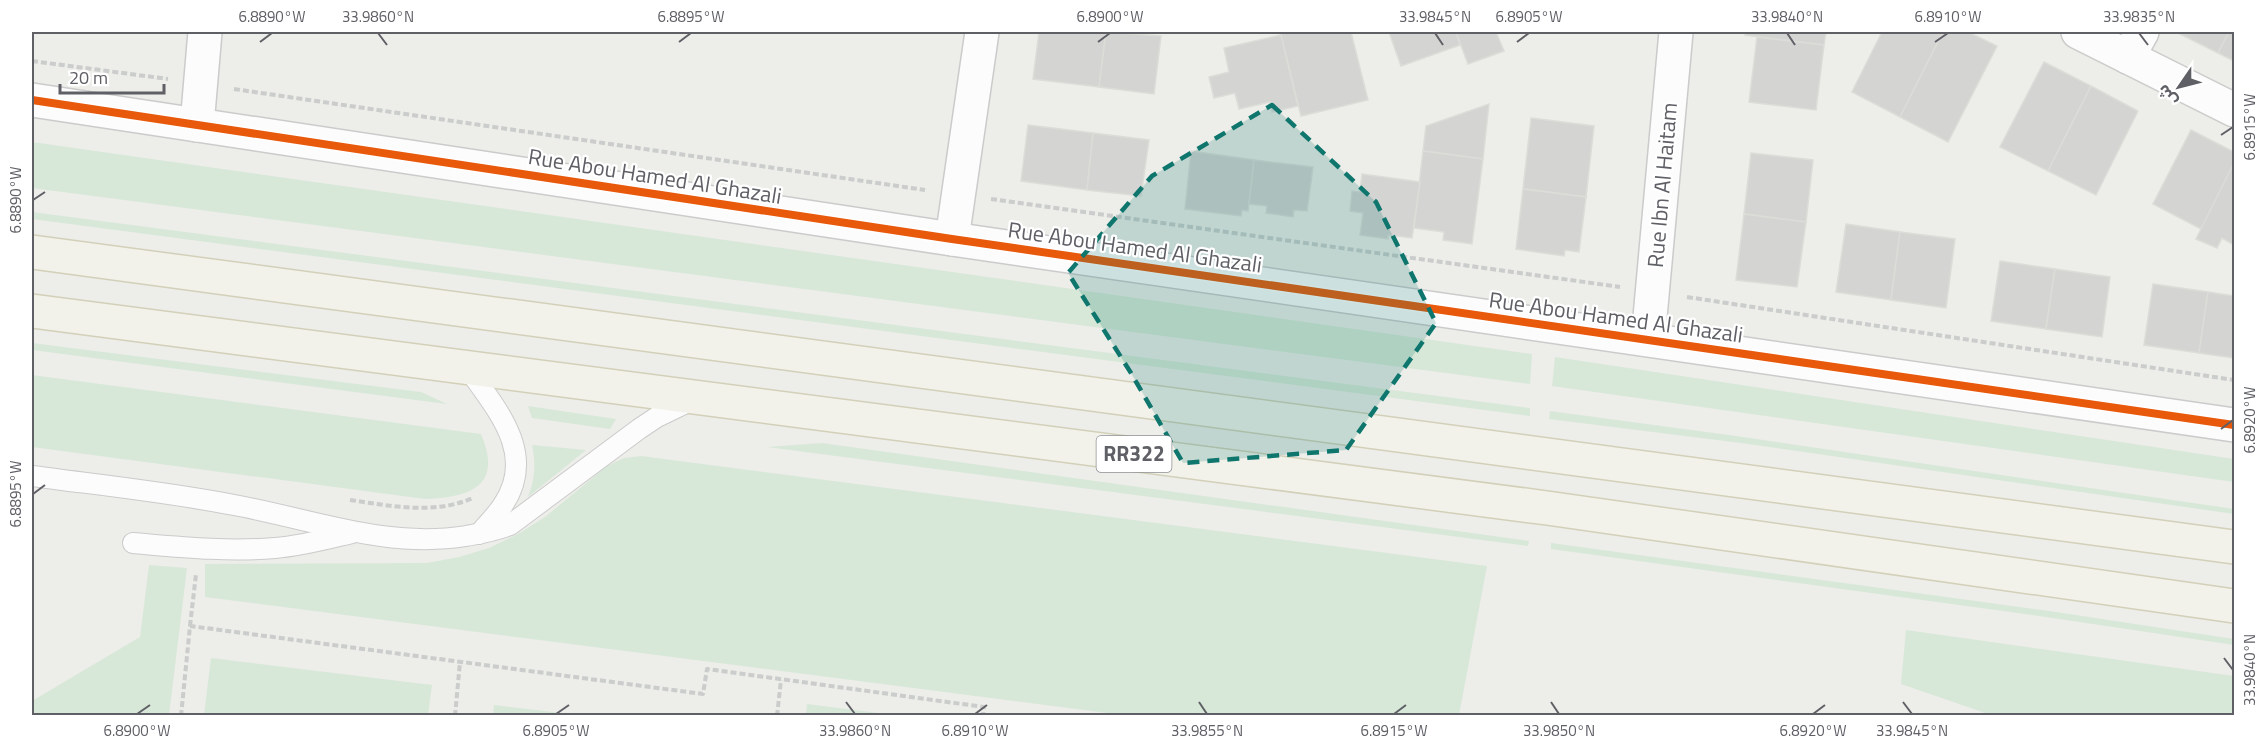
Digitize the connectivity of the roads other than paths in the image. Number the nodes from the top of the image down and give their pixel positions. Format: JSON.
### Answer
{"nodes":[{"id":1,"x":205,"y":32,"type":"edge"},
{"id":2,"x":982,"y":32,"type":"edge"},
{"id":3,"x":1676,"y":32,"type":"edge"},
{"id":4,"x":2078,"y":32,"type":"edge"},
{"id":5,"x":2135,"y":44,"type":"edge"},
{"id":6,"x":32,"y":100,"type":"edge"},
{"id":7,"x":2235,"y":110,"type":"edge"},
{"id":8,"x":197,"y":125,"type":"junction"},
{"id":9,"x":952,"y":239,"type":"junction"},
{"id":10,"x":32,"y":252,"type":"edge"},
{"id":11,"x":32,"y":311,"type":"edge"},
{"id":12,"x":1648,"y":339,"type":"junction"},
{"id":13,"x":467,"y":367,"type":"junction"},
{"id":14,"x":697,"y":398,"type":"junction"},
{"id":15,"x":2235,"y":425,"type":"edge"},
{"id":16,"x":32,"y":476,"type":"edge"},
{"id":17,"x":354,"y":532,"type":"junction"},
{"id":18,"x":479,"y":534,"type":"junction"},
{"id":19,"x":132,"y":543,"type":"dead end"},
{"id":20,"x":2235,"y":547,"type":"edge"},
{"id":21,"x":2235,"y":606,"type":"edge"}],
"edges":[{"from":1,"to":8,"type":"street"},
{"from":2,"to":9,"type":"street"},
{"from":3,"to":12,"type":"street","name":"Rue Ibn Al Haitam"},
{"from":4,"to":5,"type":"street"},
{"from":5,"to":7,"type":"street"},
{"from":6,"to":8,"type":"street","name":"Rue Abou Hamed Al Ghazali"},
{"from":8,"to":9,"type":"street","name":"Rue Abou Hamed Al Ghazali"},
{"from":9,"to":12,"type":"street","name":"Rue Abou Hamed Al Ghazali"},
{"from":10,"to":20,"type":"main road","number":"RR322"},
{"from":11,"to":13,"type":"main road","number":"RR322"},
{"from":12,"to":15,"type":"street","name":"Rue Abou Hamed Al Ghazali"},
{"from":13,"to":14,"type":"main road","number":"RR322"},
{"from":13,"to":18,"type":"lane"},
{"from":14,"to":18,"type":"lane"},
{"from":14,"to":21,"type":"main road","number":"RR322"},
{"from":16,"to":17,"type":"lane"},
{"from":17,"to":18,"type":"lane"},
{"from":17,"to":19,"type":"lane"}]}
